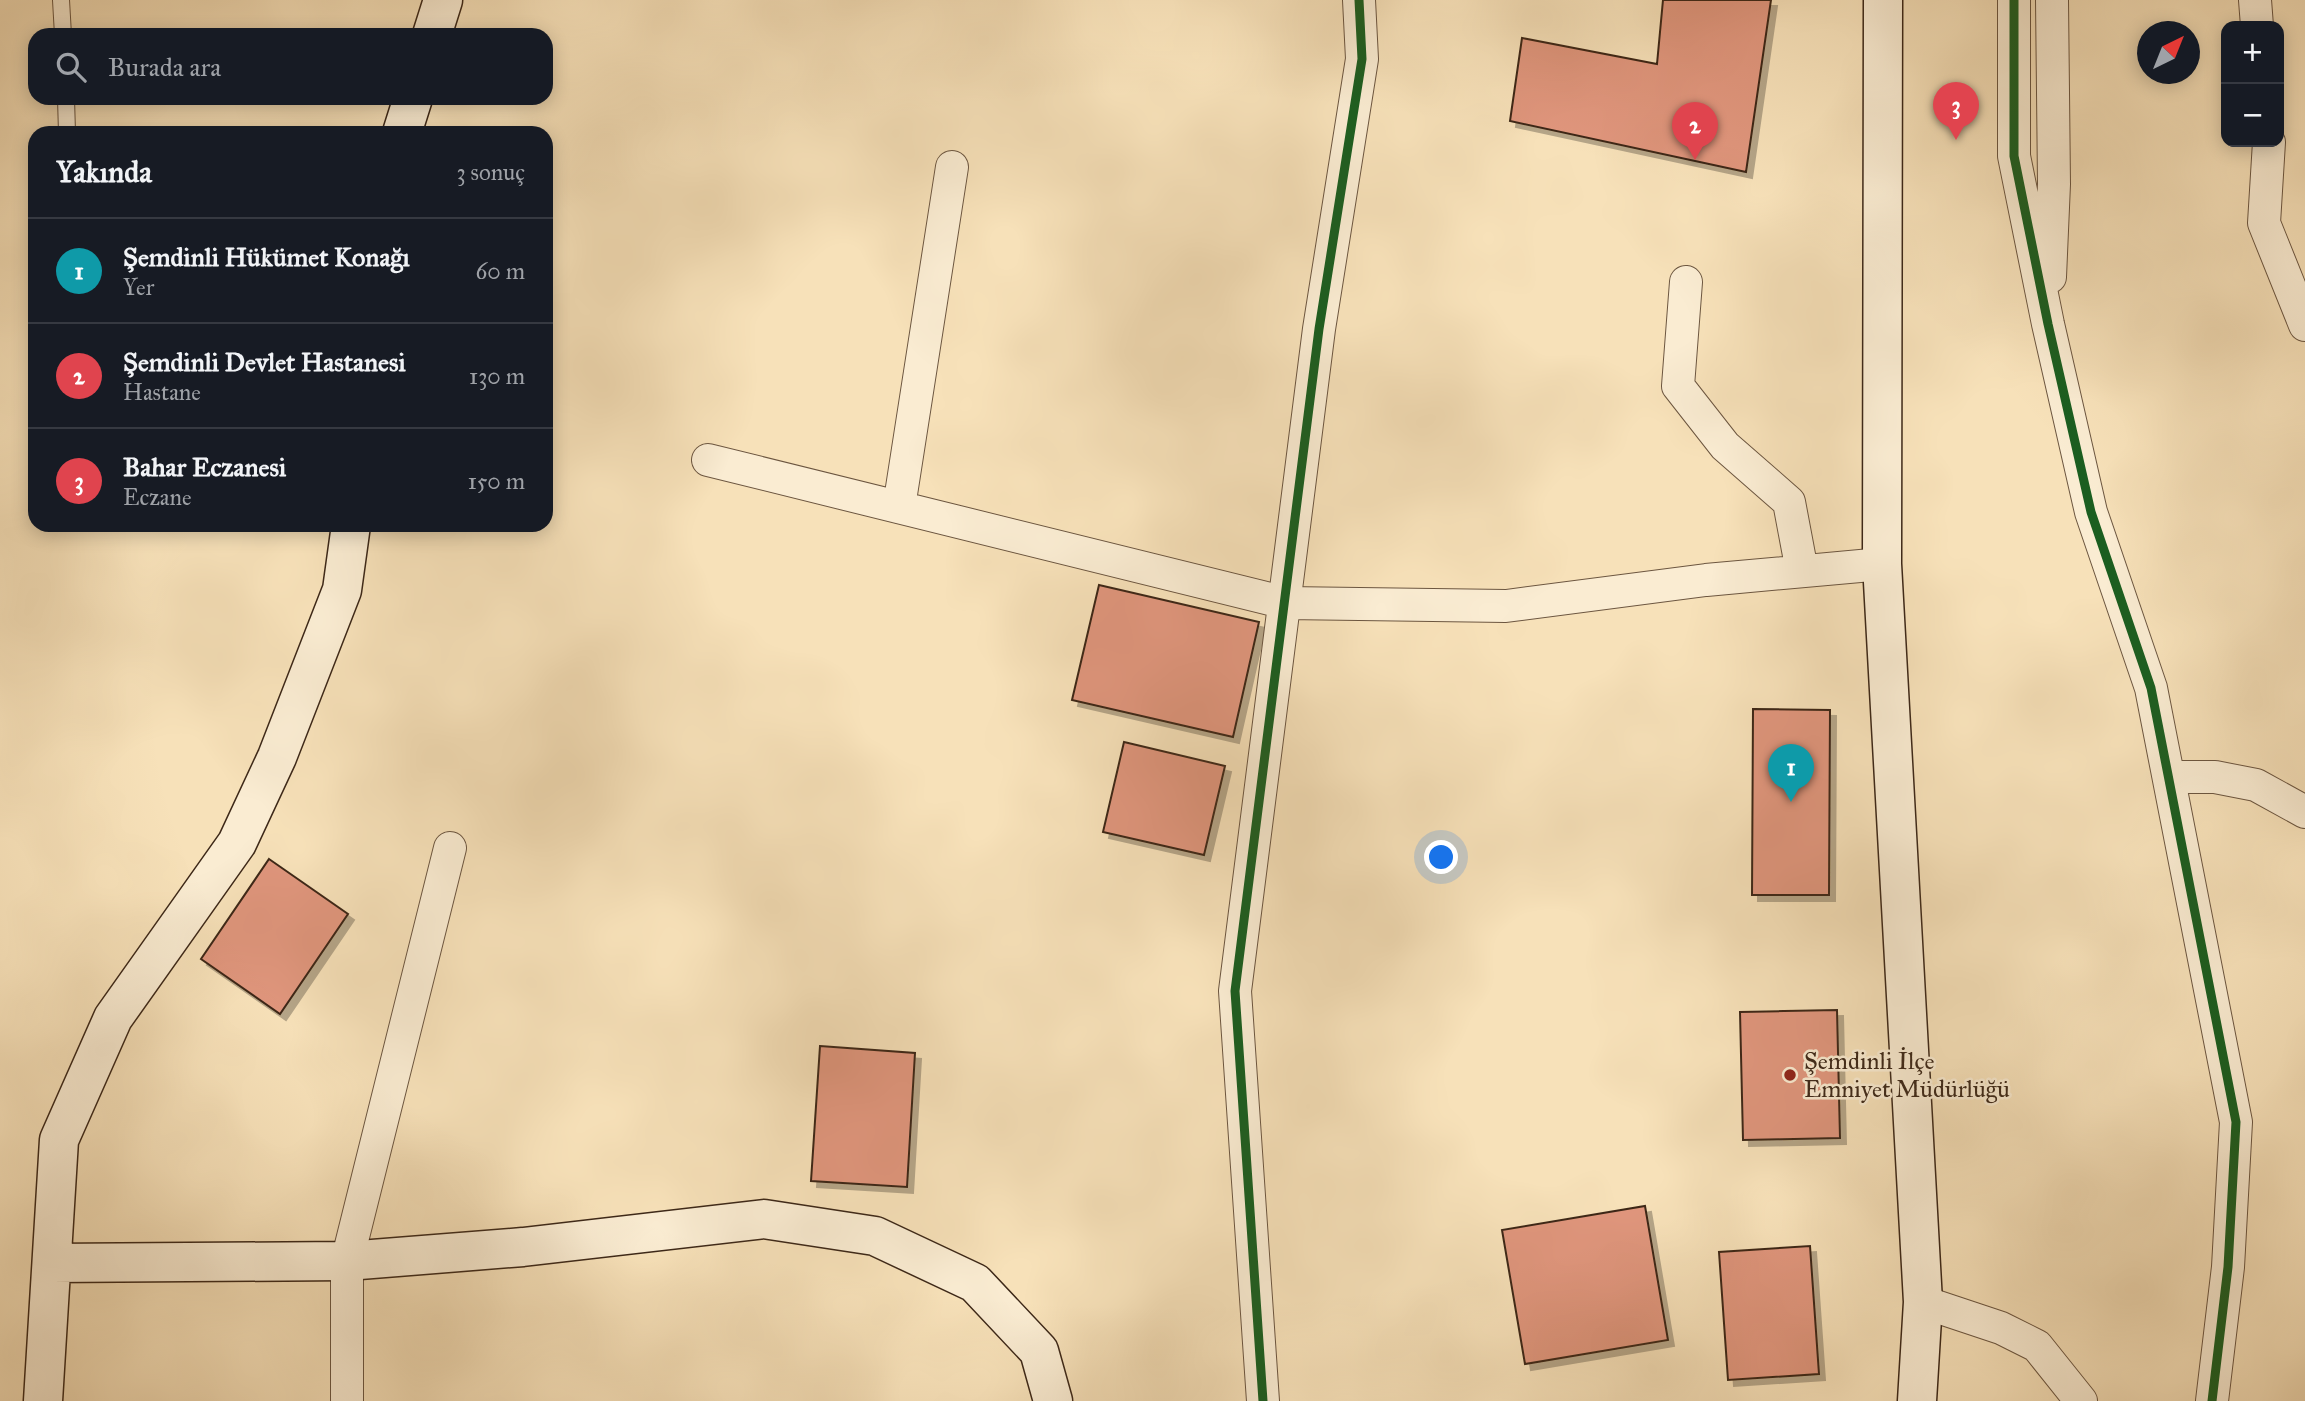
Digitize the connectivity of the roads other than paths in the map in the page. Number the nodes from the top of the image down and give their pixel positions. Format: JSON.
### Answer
{"nodes":[{"id":1,"x":61,"y":0,"type":"edge"},
{"id":2,"x":443,"y":0,"type":"edge"},
{"id":3,"x":1359,"y":0,"type":"edge"},
{"id":4,"x":1883,"y":0,"type":"edge"},
{"id":5,"x":2014,"y":0,"type":"edge"},
{"id":6,"x":2052,"y":0,"type":"edge"},
{"id":7,"x":2255,"y":0,"type":"edge"},
{"id":8,"x":2257,"y":21,"type":"edge"},
{"id":9,"x":63,"y":28,"type":"edge"},
{"id":10,"x":434,"y":28,"type":"edge"},
{"id":11,"x":66,"y":105,"type":"edge"},
{"id":12,"x":411,"y":105,"type":"edge"},
{"id":13,"x":67,"y":126,"type":"edge"},
{"id":14,"x":404,"y":126,"type":"edge"},
{"id":15,"x":2269,"y":147,"type":"edge"},
{"id":16,"x":952,"y":167,"type":"dead end"},
{"id":17,"x":1686,"y":282,"type":"dead end"},
{"id":18,"x":2048,"y":324,"type":"junction"},
{"id":19,"x":2305,"y":325,"type":"edge"},
{"id":20,"x":708,"y":460,"type":"dead end"},
{"id":21,"x":900,"y":507,"type":"junction"},
{"id":22,"x":350,"y":532,"type":"edge"},
{"id":23,"x":1882,"y":564,"type":"junction"},
{"id":24,"x":1802,"y":571,"type":"junction"},
{"id":25,"x":1286,"y":603,"type":"junction"},
{"id":26,"x":2169,"y":777,"type":"junction"},
{"id":27,"x":2305,"y":812,"type":"edge"},
{"id":28,"x":450,"y":848,"type":"dead end"},
{"id":29,"x":347,"y":1261,"type":"junction"},
{"id":30,"x":52,"y":1263,"type":"junction"},
{"id":31,"x":1923,"y":1302,"type":"junction"},
{"id":32,"x":43,"y":1401,"type":"edge"},
{"id":33,"x":347,"y":1401,"type":"edge"},
{"id":34,"x":1053,"y":1401,"type":"edge"},
{"id":35,"x":1263,"y":1401,"type":"edge"},
{"id":36,"x":1917,"y":1401,"type":"edge"},
{"id":37,"x":2081,"y":1401,"type":"edge"},
{"id":38,"x":2212,"y":1401,"type":"edge"}],
"edges":[{"from":1,"to":9,"type":"lane"},
{"from":2,"to":10,"type":"street"},
{"from":3,"to":25,"type":"street"},
{"from":4,"to":23,"type":"street"},
{"from":5,"to":18,"type":"street"},
{"from":6,"to":18,"type":"street"},
{"from":7,"to":8,"type":"street"},
{"from":11,"to":13,"type":"lane"},
{"from":12,"to":14,"type":"street"},
{"from":15,"to":19,"type":"street"},
{"from":16,"to":21,"type":"street"},
{"from":17,"to":24,"type":"street"},
{"from":18,"to":26,"type":"street"},
{"from":20,"to":21,"type":"street"},
{"from":21,"to":25,"type":"street"},
{"from":22,"to":30,"type":"street"},
{"from":23,"to":24,"type":"street"},
{"from":23,"to":31,"type":"street"},
{"from":24,"to":25,"type":"street"},
{"from":25,"to":35,"type":"street"},
{"from":26,"to":27,"type":"street"},
{"from":26,"to":38,"type":"street"},
{"from":28,"to":29,"type":"street"},
{"from":29,"to":30,"type":"street"},
{"from":29,"to":33,"type":"street"},
{"from":29,"to":34,"type":"street"},
{"from":30,"to":32,"type":"street"},
{"from":31,"to":36,"type":"street"},
{"from":31,"to":37,"type":"street"}]}
